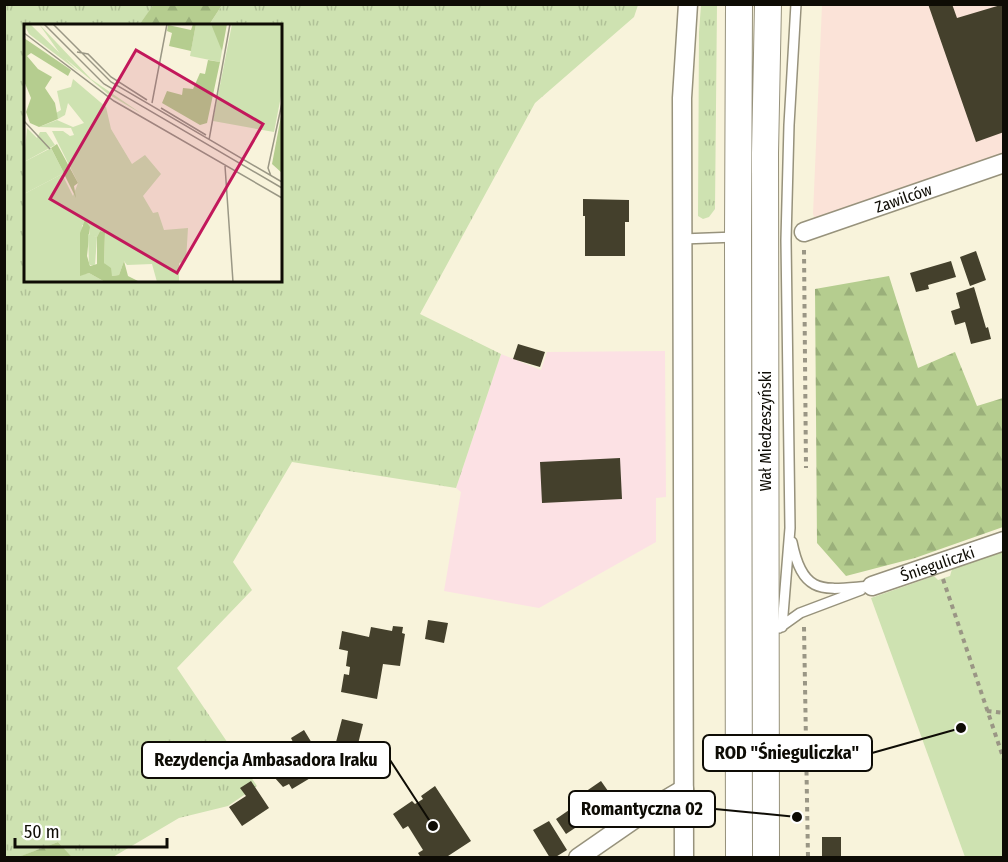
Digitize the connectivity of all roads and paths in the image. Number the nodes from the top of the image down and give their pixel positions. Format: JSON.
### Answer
{"nodes":[{"id":1,"x":688,"y":4,"type":"edge"},
{"id":2,"x":739,"y":4,"type":"edge"},
{"id":3,"x":768,"y":4,"type":"edge"},
{"id":4,"x":796,"y":4,"type":"edge"},
{"id":5,"x":1004,"y":163,"type":"edge"},
{"id":6,"x":804,"y":232,"type":"joint"},
{"id":7,"x":738,"y":237,"type":"junction"},
{"id":8,"x":682,"y":239,"type":"junction"},
{"id":9,"x":786,"y":240,"type":"junction"},
{"id":10,"x":790,"y":528,"type":"junction"},
{"id":11,"x":1004,"y":541,"type":"edge"},
{"id":12,"x":943,"y":579,"type":"dead end"},
{"id":13,"x":872,"y":586,"type":"junction"},
{"id":14,"x":774,"y":631,"type":"junction"},
{"id":15,"x":987,"y":711,"type":"junction"},
{"id":16,"x":1004,"y":713,"type":"edge"},
{"id":17,"x":1004,"y":760,"type":"edge"},
{"id":18,"x":684,"y":789,"type":"junction"},
{"id":19,"x":578,"y":858,"type":"edge"},
{"id":20,"x":684,"y":858,"type":"edge"},
{"id":21,"x":739,"y":858,"type":"edge"},
{"id":22,"x":766,"y":858,"type":"edge"}],
"edges":[{"from":1,"to":8,"type":"street"},
{"from":2,"to":7,"type":"main road","name":"Wał Miedzeszyński"},
{"from":3,"to":14,"type":"main road","name":"Wał Miedzeszyński"},
{"from":4,"to":9,"type":"lane"},
{"from":5,"to":6,"type":"street","name":"Zawilców"},
{"from":6,"to":9,"type":"lane"},
{"from":7,"to":8,"type":"lane"},
{"from":7,"to":21,"type":"main road","name":"Wał Miedzeszyński"},
{"from":8,"to":18,"type":"street"},
{"from":9,"to":10,"type":"lane"},
{"from":10,"to":13,"type":"lane"},
{"from":10,"to":14,"type":"lane"},
{"from":11,"to":13,"type":"street","name":"Śnieguliczki"},
{"from":12,"to":15,"type":"path"},
{"from":13,"to":14,"type":"lane"},
{"from":14,"to":22,"type":"main road","name":"Wał Miedzeszyński"},
{"from":15,"to":16,"type":"path"},
{"from":15,"to":17,"type":"path"},
{"from":18,"to":19,"type":"street"},
{"from":18,"to":20,"type":"street"}]}
